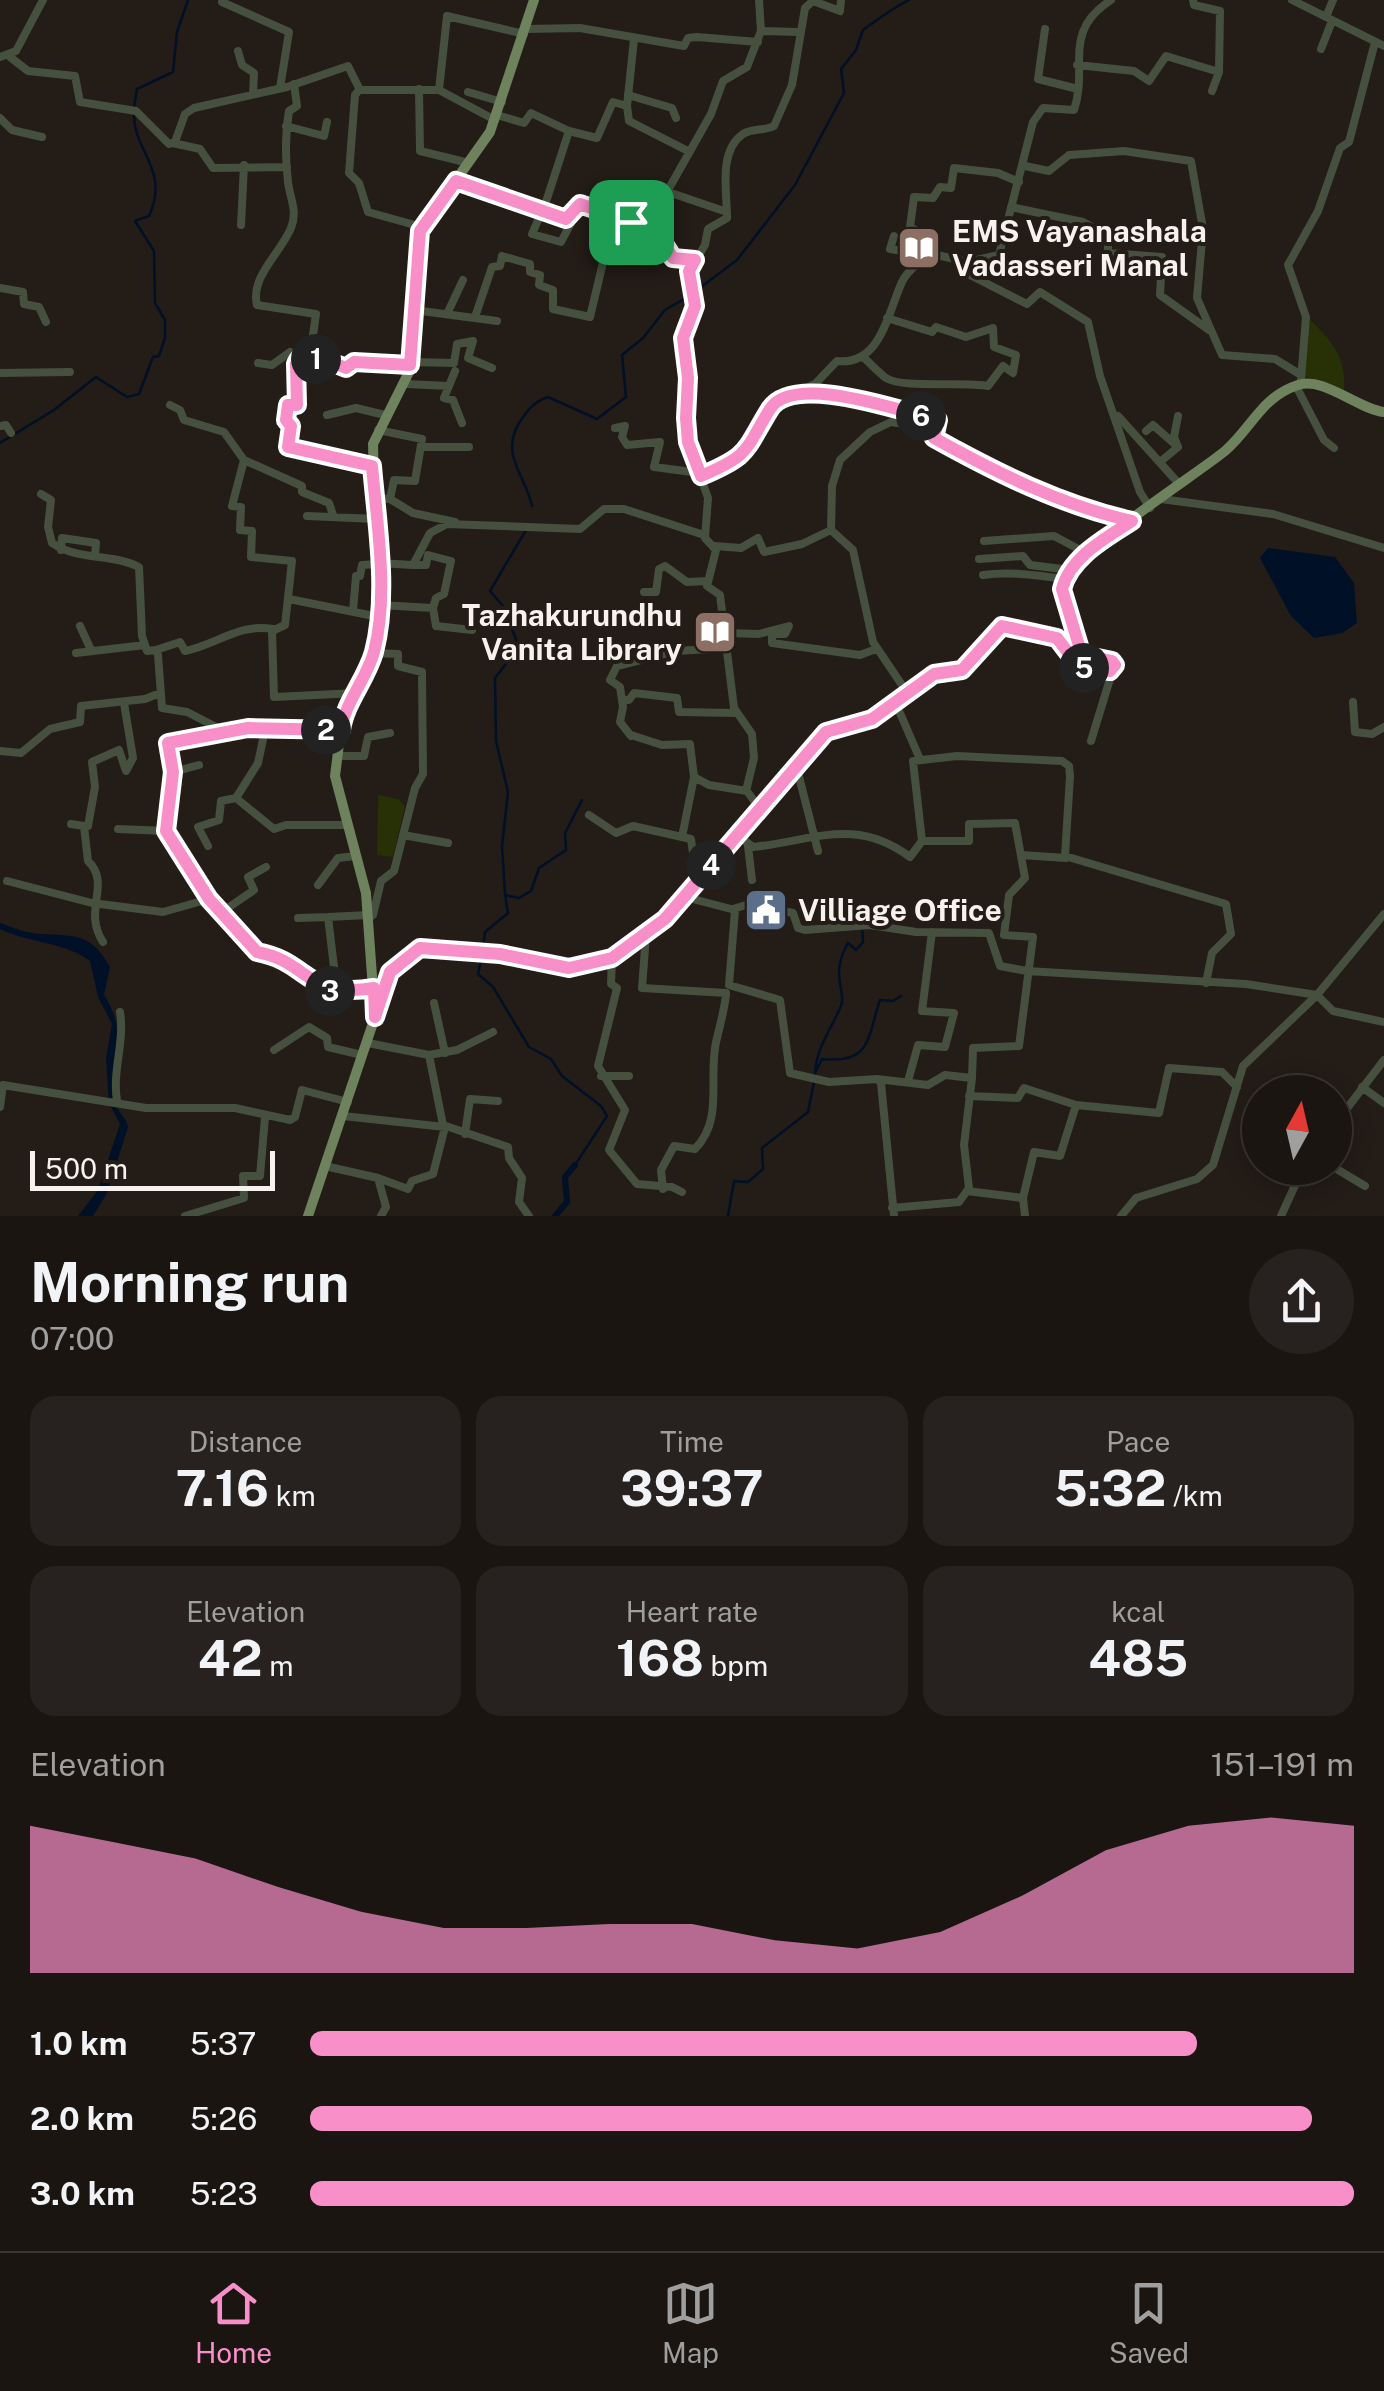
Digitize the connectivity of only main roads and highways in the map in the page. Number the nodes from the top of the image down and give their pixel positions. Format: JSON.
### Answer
{"nodes":[{"id":1,"x":534,"y":0,"type":"edge"},
{"id":2,"x":1384,"y":412,"type":"edge"},
{"id":3,"x":375,"y":1017,"type":"junction"},
{"id":4,"x":308,"y":1216,"type":"edge"}],
"edges":[{"from":1,"to":3,"type":"main road"},
{"from":2,"to":3,"type":"main road"},
{"from":3,"to":4,"type":"main road"}]}
